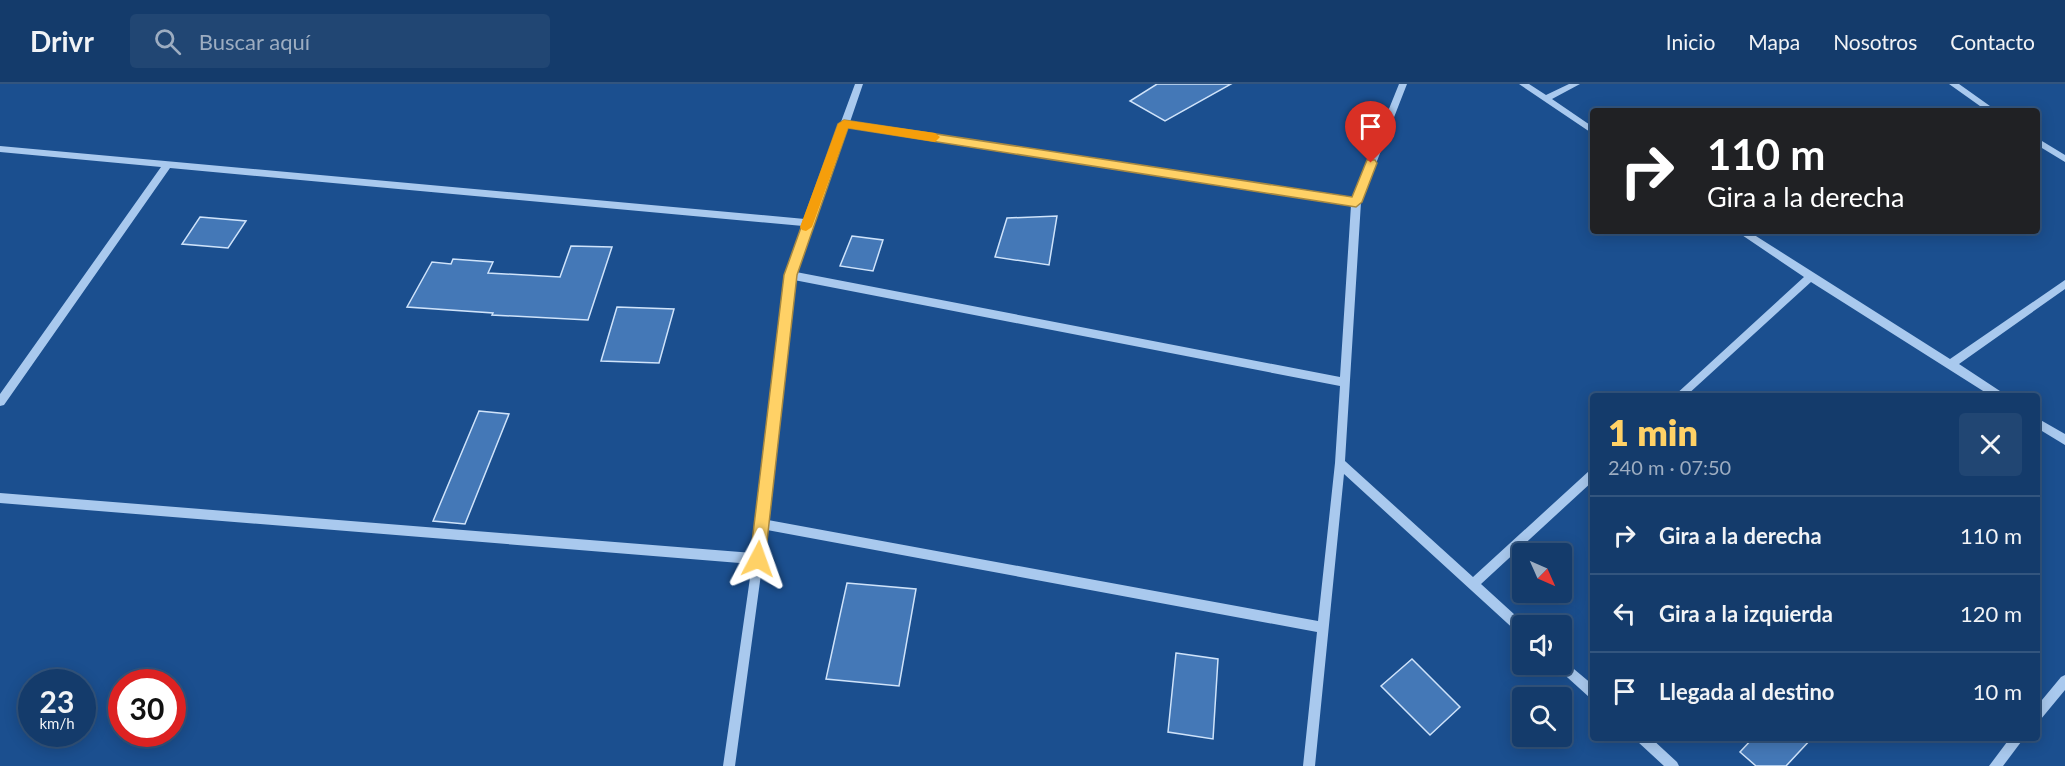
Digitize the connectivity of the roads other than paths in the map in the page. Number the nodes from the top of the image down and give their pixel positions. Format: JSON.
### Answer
{"nodes":[{"id":1,"x":859,"y":84,"type":"edge"},
{"id":2,"x":1403,"y":84,"type":"edge"},
{"id":3,"x":1523,"y":84,"type":"edge"},
{"id":4,"x":1576,"y":84,"type":"edge"},
{"id":5,"x":1953,"y":84,"type":"edge"},
{"id":6,"x":1546,"y":99,"type":"junction"},
{"id":7,"x":1989,"y":108,"type":"edge"},
{"id":8,"x":844,"y":124,"type":"junction"},
{"id":9,"x":1590,"y":129,"type":"edge"},
{"id":10,"x":2040,"y":143,"type":"edge"},
{"id":11,"x":0,"y":149,"type":"edge"},
{"id":12,"x":2065,"y":159,"type":"edge"},
{"id":13,"x":167,"y":165,"type":"junction"},
{"id":14,"x":1356,"y":202,"type":"junction"},
{"id":15,"x":807,"y":223,"type":"junction"},
{"id":16,"x":1745,"y":234,"type":"edge"},
{"id":17,"x":790,"y":275,"type":"junction"},
{"id":18,"x":1809,"y":277,"type":"junction"},
{"id":19,"x":2065,"y":284,"type":"edge"},
{"id":20,"x":1951,"y":364,"type":"junction"},
{"id":21,"x":1343,"y":382,"type":"junction"},
{"id":22,"x":1682,"y":393,"type":"edge"},
{"id":23,"x":1994,"y":393,"type":"edge"},
{"id":24,"x":0,"y":402,"type":"edge"},
{"id":25,"x":2040,"y":424,"type":"edge"},
{"id":26,"x":2065,"y":440,"type":"edge"},
{"id":27,"x":1340,"y":463,"type":"junction"},
{"id":28,"x":1590,"y":477,"type":"edge"},
{"id":29,"x":0,"y":498,"type":"edge"},
{"id":30,"x":760,"y":524,"type":"junction"},
{"id":31,"x":758,"y":559,"type":"junction"},
{"id":32,"x":1473,"y":584,"type":"junction"},
{"id":33,"x":1512,"y":620,"type":"edge"},
{"id":34,"x":1322,"y":627,"type":"junction"},
{"id":35,"x":1572,"y":674,"type":"edge"},
{"id":36,"x":2065,"y":681,"type":"edge"},
{"id":37,"x":1590,"y":690,"type":"edge"},
{"id":38,"x":2040,"y":711,"type":"edge"},
{"id":39,"x":1645,"y":741,"type":"edge"},
{"id":40,"x":2016,"y":741,"type":"edge"},
{"id":41,"x":729,"y":766,"type":"edge"},
{"id":42,"x":1309,"y":766,"type":"edge"},
{"id":43,"x":1673,"y":766,"type":"edge"},
{"id":44,"x":1995,"y":766,"type":"edge"}],
"edges":[{"from":1,"to":8,"type":"street"},
{"from":2,"to":14,"type":"street"},
{"from":3,"to":6,"type":"street"},
{"from":4,"to":6,"type":"street"},
{"from":5,"to":7,"type":"street"},
{"from":6,"to":9,"type":"street"},
{"from":8,"to":14,"type":"street"},
{"from":8,"to":15,"type":"street"},
{"from":10,"to":12,"type":"street"},
{"from":11,"to":13,"type":"street"},
{"from":13,"to":15,"type":"street"},
{"from":13,"to":24,"type":"street"},
{"from":14,"to":21,"type":"street"},
{"from":15,"to":17,"type":"street"},
{"from":16,"to":18,"type":"street"},
{"from":17,"to":21,"type":"street"},
{"from":17,"to":30,"type":"street"},
{"from":18,"to":20,"type":"street"},
{"from":18,"to":22,"type":"street"},
{"from":19,"to":20,"type":"street"},
{"from":20,"to":23,"type":"street"},
{"from":21,"to":27,"type":"street"},
{"from":25,"to":26,"type":"street"},
{"from":27,"to":32,"type":"street"},
{"from":27,"to":34,"type":"street"},
{"from":28,"to":32,"type":"street"},
{"from":29,"to":31,"type":"street"},
{"from":30,"to":31,"type":"street"},
{"from":30,"to":34,"type":"street"},
{"from":31,"to":41,"type":"street"},
{"from":32,"to":33,"type":"street"},
{"from":34,"to":42,"type":"street"},
{"from":35,"to":37,"type":"street"},
{"from":36,"to":38,"type":"street"},
{"from":39,"to":43,"type":"street"},
{"from":40,"to":44,"type":"street"}]}
